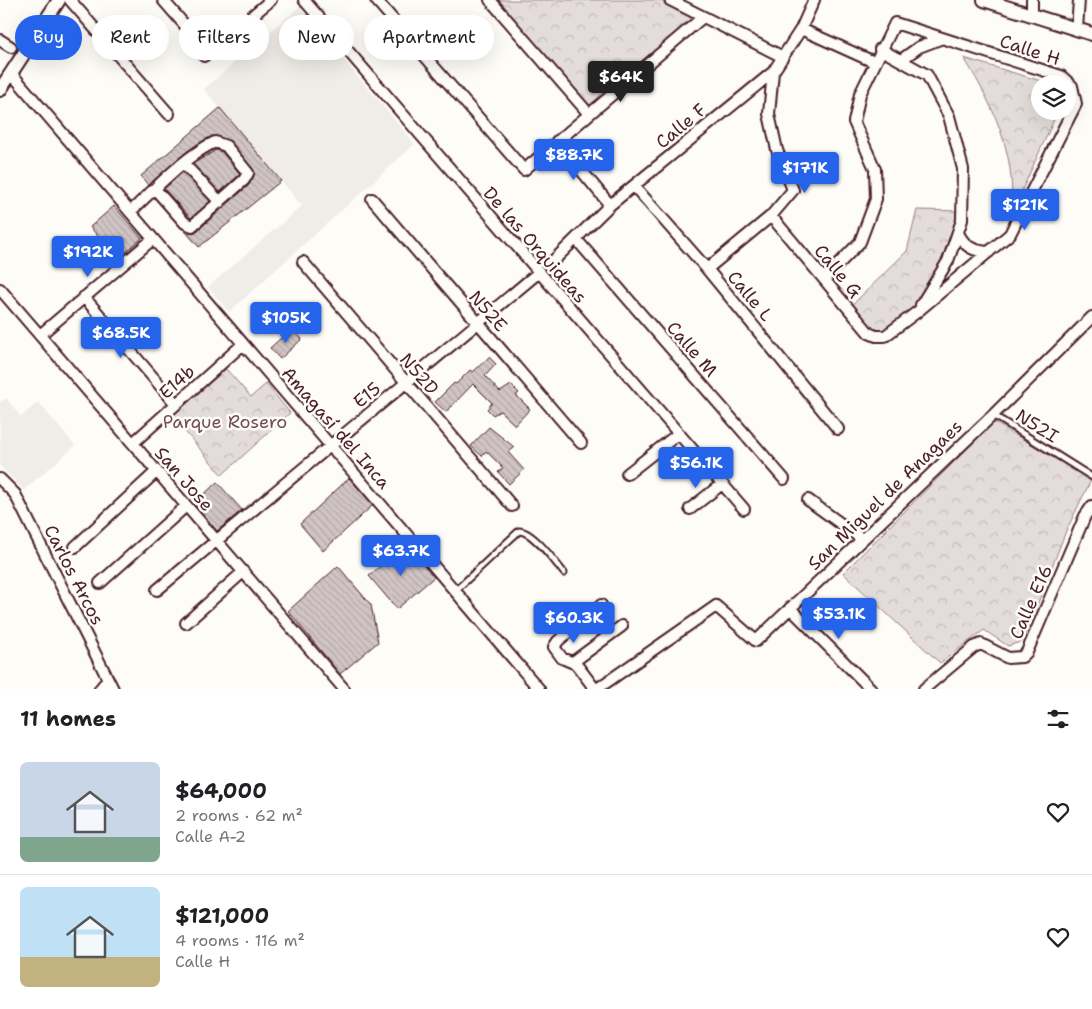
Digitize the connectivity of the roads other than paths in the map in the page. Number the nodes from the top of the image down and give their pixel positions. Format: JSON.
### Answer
{"nodes":[{"id":1,"x":59,"y":0,"type":"edge"},
{"id":2,"x":70,"y":0,"type":"edge"},
{"id":3,"x":163,"y":0,"type":"edge"},
{"id":4,"x":271,"y":0,"type":"edge"},
{"id":5,"x":304,"y":0,"type":"edge"},
{"id":6,"x":376,"y":0,"type":"edge"},
{"id":7,"x":490,"y":0,"type":"edge"},
{"id":8,"x":670,"y":0,"type":"edge"},
{"id":9,"x":814,"y":0,"type":"edge"},
{"id":10,"x":1032,"y":0,"type":"edge"},
{"id":11,"x":1079,"y":0,"type":"edge"},
{"id":12,"x":991,"y":1,"type":"edge"},
{"id":13,"x":260,"y":4,"type":"edge"},
{"id":14,"x":1032,"y":16,"type":"junction"},
{"id":15,"x":703,"y":18,"type":"junction"},
{"id":16,"x":801,"y":29,"type":"junction"},
{"id":17,"x":1077,"y":29,"type":"junction"},
{"id":18,"x":1092,"y":34,"type":"edge"},
{"id":19,"x":940,"y":39,"type":"junction"},
{"id":20,"x":0,"y":40,"type":"edge"},
{"id":21,"x":12,"y":47,"type":"dead end"},
{"id":22,"x":880,"y":49,"type":"junction"},
{"id":23,"x":783,"y":57,"type":"junction"},
{"id":24,"x":901,"y":60,"type":"junction"},
{"id":25,"x":874,"y":62,"type":"junction"},
{"id":26,"x":773,"y":72,"type":"junction"},
{"id":27,"x":11,"y":73,"type":"junction"},
{"id":28,"x":0,"y":90,"type":"edge"},
{"id":29,"x":169,"y":114,"type":"dead end"},
{"id":30,"x":589,"y":114,"type":"junction"},
{"id":31,"x":557,"y":141,"type":"junction"},
{"id":32,"x":184,"y":164,"type":"junction"},
{"id":33,"x":634,"y":186,"type":"junction"},
{"id":34,"x":155,"y":189,"type":"junction"},
{"id":35,"x":372,"y":199,"type":"dead end"},
{"id":36,"x":220,"y":202,"type":"junction"},
{"id":37,"x":610,"y":205,"type":"junction"},
{"id":38,"x":130,"y":212,"type":"junction"},
{"id":39,"x":771,"y":216,"type":"junction"},
{"id":40,"x":958,"y":233,"type":"junction"},
{"id":41,"x":153,"y":239,"type":"junction"},
{"id":42,"x":576,"y":239,"type":"junction"},
{"id":43,"x":989,"y":252,"type":"junction"},
{"id":44,"x":303,"y":262,"type":"dead end"},
{"id":45,"x":550,"y":264,"type":"dead end"},
{"id":46,"x":707,"y":269,"type":"junction"},
{"id":47,"x":538,"y":273,"type":"junction"},
{"id":48,"x":824,"y":280,"type":"junction"},
{"id":49,"x":0,"y":289,"type":"edge"},
{"id":50,"x":84,"y":297,"type":"junction"},
{"id":51,"x":917,"y":312,"type":"junction"},
{"id":52,"x":1092,"y":317,"type":"edge"},
{"id":53,"x":477,"y":324,"type":"junction"},
{"id":54,"x":40,"y":335,"type":"junction"},
{"id":55,"x":885,"y":336,"type":"joint"},
{"id":56,"x":242,"y":345,"type":"junction"},
{"id":57,"x":405,"y":384,"type":"junction"},
{"id":58,"x":176,"y":404,"type":"junction"},
{"id":59,"x":993,"y":415,"type":"junction"},
{"id":60,"x":838,"y":429,"type":"dead end"},
{"id":61,"x":678,"y":434,"type":"junction"},
{"id":62,"x":133,"y":443,"type":"junction"},
{"id":63,"x":581,"y":443,"type":"dead end"},
{"id":64,"x":331,"y":447,"type":"junction"},
{"id":65,"x":157,"y":471,"type":"junction"},
{"id":66,"x":627,"y":474,"type":"dead end"},
{"id":67,"x":1092,"y":477,"type":"edge"},
{"id":68,"x":0,"y":479,"type":"edge"},
{"id":69,"x":784,"y":479,"type":"dead end"},
{"id":70,"x":722,"y":484,"type":"junction"},
{"id":71,"x":808,"y":500,"type":"dead end"},
{"id":72,"x":186,"y":506,"type":"junction"},
{"id":73,"x":512,"y":506,"type":"dead end"},
{"id":74,"x":1092,"y":506,"type":"edge"},
{"id":75,"x":690,"y":509,"type":"dead end"},
{"id":76,"x":744,"y":509,"type":"dead end"},
{"id":77,"x":862,"y":539,"type":"junction"},
{"id":78,"x":217,"y":542,"type":"junction"},
{"id":79,"x":75,"y":547,"type":"dead end"},
{"id":80,"x":243,"y":572,"type":"junction"},
{"id":81,"x":564,"y":573,"type":"dead end"},
{"id":82,"x":100,"y":583,"type":"dead end"},
{"id":83,"x":158,"y":590,"type":"dead end"},
{"id":84,"x":455,"y":591,"type":"junction"},
{"id":85,"x":601,"y":605,"type":"dead end"},
{"id":86,"x":790,"y":608,"type":"junction"},
{"id":87,"x":186,"y":623,"type":"dead end"},
{"id":88,"x":622,"y":626,"type":"dead end"},
{"id":89,"x":573,"y":662,"type":"junction"},
{"id":90,"x":108,"y":679,"type":"junction"},
{"id":91,"x":100,"y":689,"type":"edge"},
{"id":92,"x":113,"y":689,"type":"edge"},
{"id":93,"x":344,"y":689,"type":"edge"},
{"id":94,"x":539,"y":689,"type":"edge"},
{"id":95,"x":596,"y":689,"type":"edge"},
{"id":96,"x":871,"y":689,"type":"edge"},
{"id":97,"x":924,"y":689,"type":"edge"}],
"edges":[{"from":1,"to":27,"type":"street"},
{"from":2,"to":29,"type":"street"},
{"from":3,"to":13,"type":"street"},
{"from":4,"to":13,"type":"street"},
{"from":5,"to":47,"type":"street","name":"De las Orquideas"},
{"from":6,"to":31,"type":"street"},
{"from":7,"to":30,"type":"street"},
{"from":8,"to":15,"type":"street"},
{"from":9,"to":16,"type":"street","name":"Calle F"},
{"from":10,"to":14,"type":"street"},
{"from":11,"to":17,"type":"street"},
{"from":12,"to":14,"type":"street"},
{"from":14,"to":17,"type":"street"},
{"from":15,"to":23,"type":"street"},
{"from":15,"to":30,"type":"street"},
{"from":16,"to":23,"type":"street","name":"Calle F"},
{"from":16,"to":25,"type":"street"},
{"from":17,"to":18,"type":"street"},
{"from":19,"to":22,"type":"street","name":"Calle H"},
{"from":19,"to":24,"type":"street"},
{"from":19,"to":43,"type":"street","name":"Calle H"},
{"from":20,"to":21,"type":"street"},
{"from":22,"to":24,"type":"street"},
{"from":22,"to":25,"type":"street"},
{"from":23,"to":26,"type":"street","name":"Calle F"},
{"from":24,"to":40,"type":"street"},
{"from":25,"to":48,"type":"street"},
{"from":26,"to":33,"type":"street","name":"Calle F"},
{"from":26,"to":39,"type":"street"},
{"from":27,"to":28,"type":"street"},
{"from":27,"to":38,"type":"street","name":"Amagasí del Inca"},
{"from":30,"to":31,"type":"street"},
{"from":31,"to":37,"type":"street"},
{"from":32,"to":34,"type":"street"},
{"from":32,"to":36,"type":"street"},
{"from":32,"to":36,"type":"street"},
{"from":33,"to":37,"type":"street","name":"Calle F"},
{"from":33,"to":46,"type":"street","name":"Calle L"},
{"from":34,"to":36,"type":"street"},
{"from":34,"to":38,"type":"street"},
{"from":35,"to":53,"type":"street","name":"N52E"},
{"from":37,"to":42,"type":"street","name":"Calle F"},
{"from":38,"to":41,"type":"street","name":"Amagasí del Inca"},
{"from":39,"to":46,"type":"street"},
{"from":39,"to":48,"type":"street","name":"Calle G"},
{"from":40,"to":43,"type":"street"},
{"from":40,"to":51,"type":"street"},
{"from":41,"to":50,"type":"street"},
{"from":41,"to":56,"type":"street","name":"Amagasí del Inca"},
{"from":42,"to":45,"type":"street","name":"Calle F"},
{"from":42,"to":69,"type":"street","name":"Calle M"},
{"from":43,"to":51,"type":"street","name":"Calle H"},
{"from":44,"to":57,"type":"street","name":"N52D"},
{"from":46,"to":60,"type":"street","name":"Calle L"},
{"from":47,"to":53,"type":"street","name":"E15"},
{"from":47,"to":61,"type":"street","name":"De las Orquideas"},
{"from":48,"to":55,"type":"street","name":"Calle G"},
{"from":49,"to":54,"type":"street","name":"San Jose"},
{"from":50,"to":54,"type":"street"},
{"from":50,"to":58,"type":"street"},
{"from":51,"to":55,"type":"street","name":"Calle H"},
{"from":52,"to":59,"type":"street","name":"San Miguel de Anagaes"},
{"from":53,"to":57,"type":"street","name":"E15"},
{"from":53,"to":63,"type":"street","name":"N52E"},
{"from":54,"to":62,"type":"street","name":"San Jose"},
{"from":56,"to":58,"type":"street","name":"E14b"},
{"from":56,"to":64,"type":"street","name":"Amagasí del Inca"},
{"from":57,"to":64,"type":"street","name":"E15"},
{"from":57,"to":73,"type":"street","name":"N52D"},
{"from":58,"to":62,"type":"street","name":"E14b"},
{"from":59,"to":67,"type":"lane","name":"N52I"},
{"from":59,"to":77,"type":"street","name":"San Miguel de Anagaes"},
{"from":61,"to":66,"type":"street"},
{"from":61,"to":70,"type":"street","name":"De las Orquideas"},
{"from":62,"to":65,"type":"street","name":"San Jose"},
{"from":64,"to":78,"type":"street","name":"E15"},
{"from":64,"to":84,"type":"street","name":"Amagasí del Inca"},
{"from":65,"to":72,"type":"street","name":"San Jose"},
{"from":65,"to":79,"type":"street"},
{"from":68,"to":90,"type":"street","name":"Carlos Arcos"},
{"from":70,"to":75,"type":"street"},
{"from":70,"to":76,"type":"street","name":"De las Orquideas"},
{"from":71,"to":77,"type":"street"},
{"from":72,"to":78,"type":"street","name":"San Jose"},
{"from":72,"to":82,"type":"street"},
{"from":74,"to":97,"type":"street","name":"Calle E16"},
{"from":77,"to":86,"type":"street","name":"San Miguel de Anagaes"},
{"from":78,"to":80,"type":"street","name":"San Jose"},
{"from":78,"to":83,"type":"street","name":"E15"},
{"from":80,"to":87,"type":"street"},
{"from":80,"to":93,"type":"street","name":"San Jose"},
{"from":81,"to":84,"type":"lane"},
{"from":84,"to":94,"type":"street","name":"Amagasí del Inca"},
{"from":85,"to":89,"type":"street"},
{"from":86,"to":95,"type":"street","name":"San Miguel de Anagaes"},
{"from":86,"to":96,"type":"street"},
{"from":88,"to":89,"type":"street"},
{"from":89,"to":95,"type":"street"},
{"from":90,"to":91,"type":"street"},
{"from":90,"to":92,"type":"street","name":"Carlos Arcos"}]}
